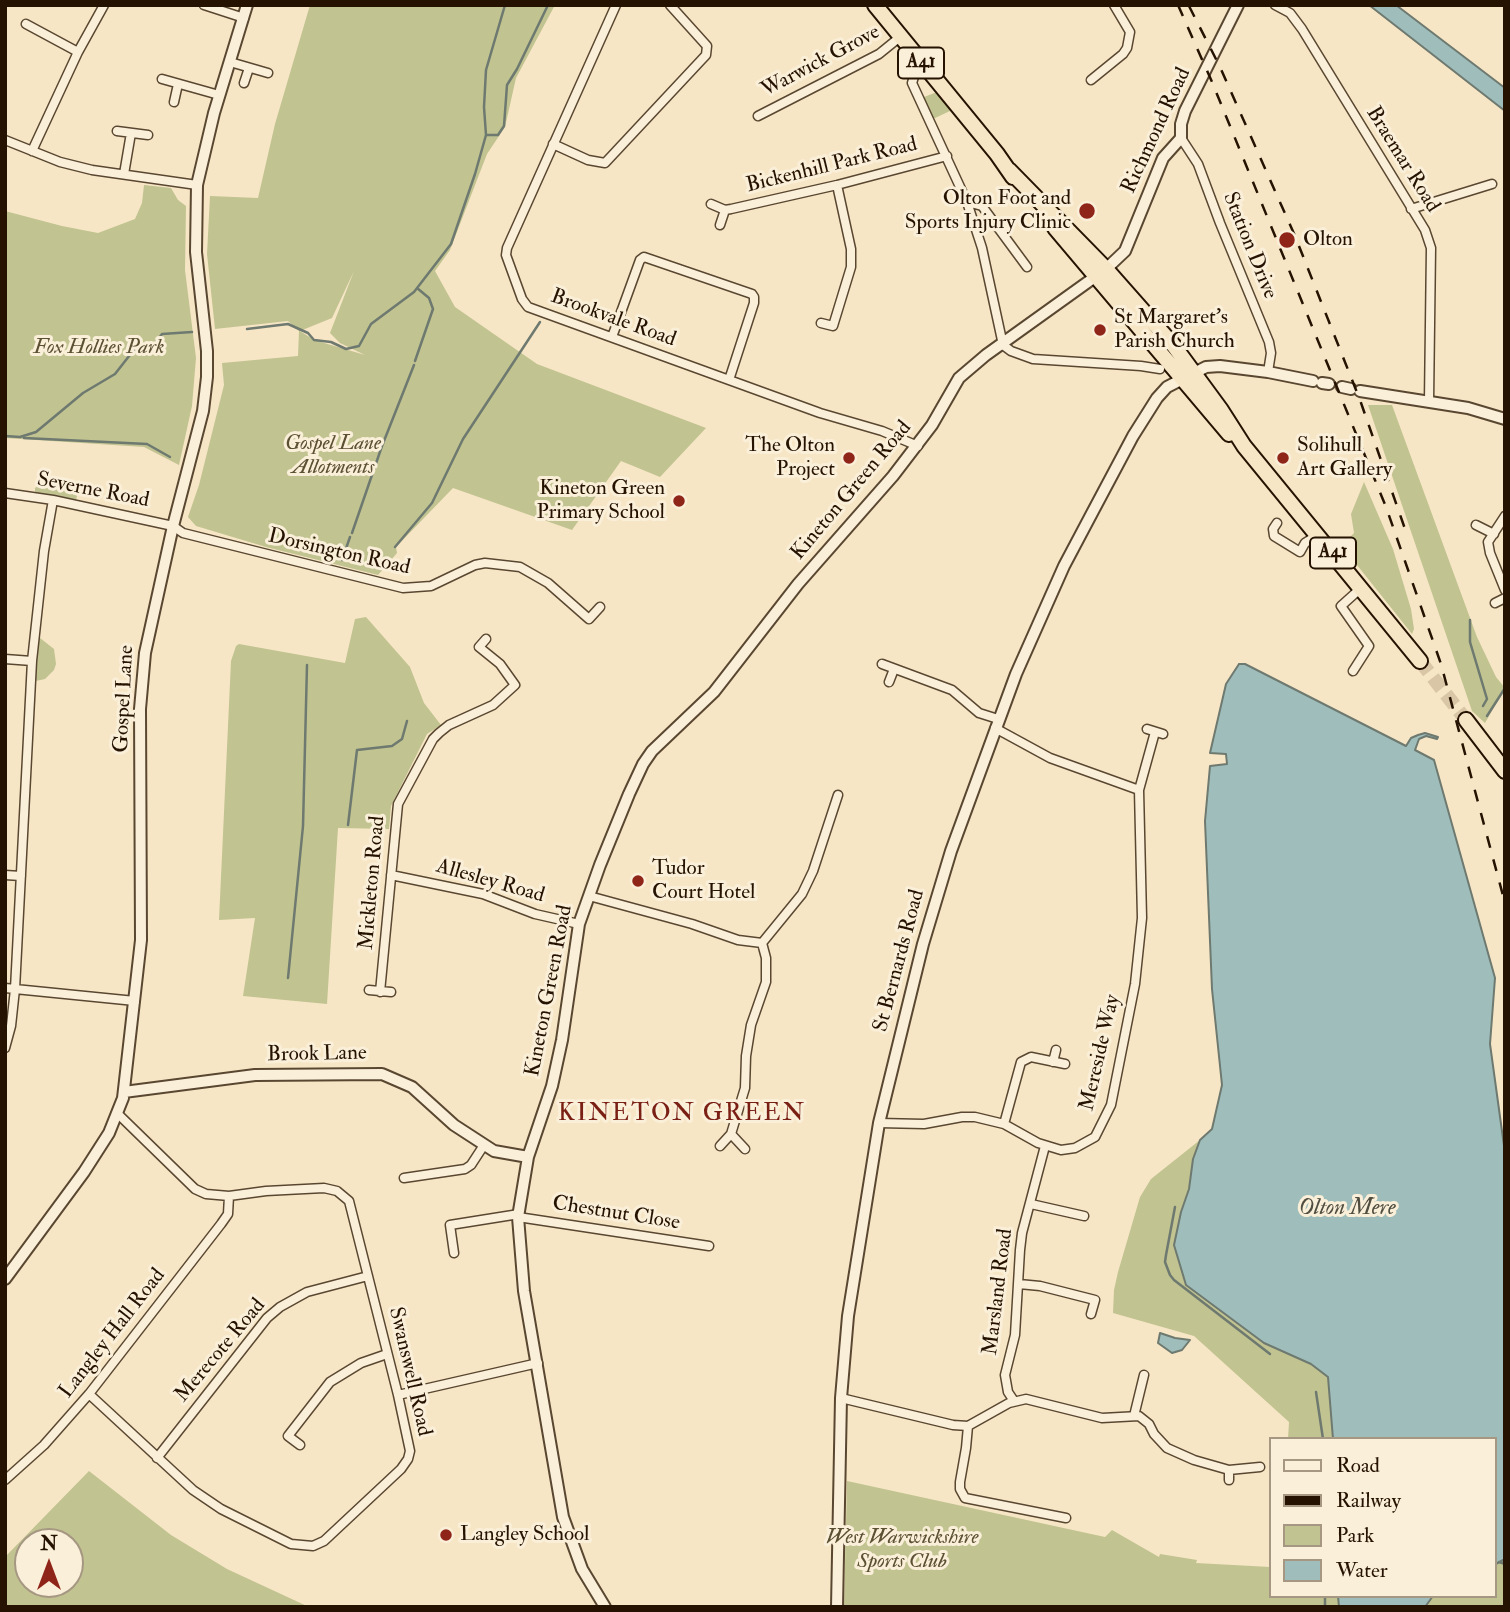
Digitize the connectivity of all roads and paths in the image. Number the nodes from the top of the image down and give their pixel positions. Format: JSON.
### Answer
{"nodes":[{"id":1,"x":104,"y":5,"type":"edge"},
{"id":2,"x":205,"y":5,"type":"edge"},
{"id":3,"x":247,"y":5,"type":"edge"},
{"id":4,"x":616,"y":5,"type":"edge"},
{"id":5,"x":670,"y":5,"type":"edge"},
{"id":6,"x":875,"y":5,"type":"edge"},
{"id":7,"x":1114,"y":5,"type":"edge"},
{"id":8,"x":1238,"y":5,"type":"edge"},
{"id":9,"x":1275,"y":5,"type":"edge"},
{"id":10,"x":244,"y":18,"type":"junction"},
{"id":11,"x":26,"y":24,"type":"dead end"},
{"id":12,"x":900,"y":37,"type":"junction"},
{"id":13,"x":78,"y":52,"type":"junction"},
{"id":14,"x":919,"y":61,"type":"junction"},
{"id":15,"x":230,"y":62,"type":"junction"},
{"id":16,"x":249,"y":68,"type":"junction"},
{"id":17,"x":268,"y":73,"type":"dead end"},
{"id":18,"x":162,"y":79,"type":"dead end"},
{"id":19,"x":1091,"y":80,"type":"dead end"},
{"id":20,"x":244,"y":83,"type":"dead end"},
{"id":21,"x":178,"y":84,"type":"junction"},
{"id":22,"x":219,"y":95,"type":"junction"},
{"id":23,"x":174,"y":102,"type":"dead end"},
{"id":24,"x":758,"y":116,"type":"dead end"},
{"id":25,"x":117,"y":131,"type":"dead end"},
{"id":26,"x":131,"y":133,"type":"junction"},
{"id":27,"x":148,"y":135,"type":"dead end"},
{"id":28,"x":1181,"y":138,"type":"junction"},
{"id":29,"x":5,"y":140,"type":"edge"},
{"id":30,"x":553,"y":144,"type":"junction"},
{"id":31,"x":32,"y":151,"type":"junction"},
{"id":32,"x":947,"y":156,"type":"junction"},
{"id":33,"x":124,"y":174,"type":"junction"},
{"id":34,"x":1492,"y":184,"type":"dead end"},
{"id":35,"x":197,"y":185,"type":"junction"},
{"id":36,"x":837,"y":185,"type":"junction"},
{"id":37,"x":967,"y":202,"type":"junction"},
{"id":38,"x":712,"y":204,"type":"dead end"},
{"id":39,"x":1411,"y":209,"type":"junction"},
{"id":40,"x":725,"y":210,"type":"junction"},
{"id":41,"x":719,"y":225,"type":"dead end"},
{"id":42,"x":1027,"y":267,"type":"dead end"},
{"id":43,"x":1101,"y":272,"type":"junction"},
{"id":44,"x":821,"y":323,"type":"dead end"},
{"id":45,"x":612,"y":337,"type":"junction"},
{"id":46,"x":1003,"y":345,"type":"junction"},
{"id":47,"x":1160,"y":369,"type":"dead end"},
{"id":48,"x":1268,"y":372,"type":"junction"},
{"id":49,"x":1187,"y":376,"type":"junction"},
{"id":50,"x":729,"y":380,"type":"junction"},
{"id":51,"x":1321,"y":383,"type":"dead end"},
{"id":52,"x":1351,"y":389,"type":"dead end"},
{"id":53,"x":1429,"y":401,"type":"junction"},
{"id":54,"x":1505,"y":419,"type":"edge"},
{"id":55,"x":918,"y":446,"type":"junction"},
{"id":56,"x":5,"y":494,"type":"edge"},
{"id":57,"x":53,"y":500,"type":"junction"},
{"id":58,"x":1505,"y":516,"type":"edge"},
{"id":59,"x":1277,"y":523,"type":"dead end"},
{"id":60,"x":1476,"y":525,"type":"dead end"},
{"id":61,"x":173,"y":526,"type":"junction"},
{"id":62,"x":1494,"y":534,"type":"junction"},
{"id":63,"x":1318,"y":535,"type":"junction"},
{"id":64,"x":1361,"y":588,"type":"junction"},
{"id":65,"x":1505,"y":590,"type":"edge"},
{"id":66,"x":1505,"y":598,"type":"edge"},
{"id":67,"x":1495,"y":603,"type":"dead end"},
{"id":68,"x":600,"y":607,"type":"dead end"},
{"id":69,"x":486,"y":639,"type":"dead end"},
{"id":70,"x":5,"y":659,"type":"edge"},
{"id":71,"x":32,"y":661,"type":"junction"},
{"id":72,"x":1420,"y":661,"type":"tunnel mouth"},
{"id":73,"x":882,"y":664,"type":"dead end"},
{"id":74,"x":894,"y":669,"type":"junction"},
{"id":75,"x":1353,"y":671,"type":"dead end"},
{"id":76,"x":889,"y":682,"type":"dead end"},
{"id":77,"x":1466,"y":720,"type":"tunnel mouth"},
{"id":78,"x":996,"y":724,"type":"junction"},
{"id":79,"x":1155,"y":732,"type":"dead end"},
{"id":80,"x":1505,"y":771,"type":"edge"},
{"id":81,"x":1139,"y":790,"type":"junction"},
{"id":82,"x":838,"y":795,"type":"dead end"},
{"id":83,"x":5,"y":875,"type":"edge"},
{"id":84,"x":21,"y":876,"type":"junction"},
{"id":85,"x":391,"y":876,"type":"junction"},
{"id":86,"x":589,"y":896,"type":"junction"},
{"id":87,"x":579,"y":924,"type":"junction"},
{"id":88,"x":762,"y":943,"type":"junction"},
{"id":89,"x":5,"y":988,"type":"edge"},
{"id":90,"x":15,"y":989,"type":"junction"},
{"id":91,"x":369,"y":990,"type":"dead end"},
{"id":92,"x":380,"y":992,"type":"junction"},
{"id":93,"x":391,"y":992,"type":"dead end"},
{"id":94,"x":135,"y":1001,"type":"junction"},
{"id":95,"x":5,"y":1048,"type":"edge"},
{"id":96,"x":1056,"y":1050,"type":"dead end"},
{"id":97,"x":1053,"y":1062,"type":"junction"},
{"id":98,"x":1065,"y":1064,"type":"dead end"},
{"id":99,"x":124,"y":1092,"type":"junction"},
{"id":100,"x":117,"y":1112,"type":"junction"},
{"id":101,"x":879,"y":1123,"type":"junction"},
{"id":102,"x":1004,"y":1124,"type":"junction"},
{"id":103,"x":731,"y":1134,"type":"junction"},
{"id":104,"x":484,"y":1145,"type":"junction"},
{"id":105,"x":719,"y":1146,"type":"dead end"},
{"id":106,"x":1045,"y":1146,"type":"junction"},
{"id":107,"x":745,"y":1149,"type":"dead end"},
{"id":108,"x":528,"y":1157,"type":"junction"},
{"id":109,"x":404,"y":1178,"type":"dead end"},
{"id":110,"x":229,"y":1196,"type":"junction"},
{"id":111,"x":1031,"y":1204,"type":"junction"},
{"id":112,"x":518,"y":1216,"type":"junction"},
{"id":113,"x":1084,"y":1216,"type":"dead end"},
{"id":114,"x":709,"y":1246,"type":"dead end"},
{"id":115,"x":454,"y":1252,"type":"dead end"},
{"id":116,"x":368,"y":1276,"type":"junction"},
{"id":117,"x":5,"y":1279,"type":"edge"},
{"id":118,"x":1018,"y":1284,"type":"junction"},
{"id":119,"x":1091,"y":1314,"type":"dead end"},
{"id":120,"x":387,"y":1354,"type":"junction"},
{"id":121,"x":538,"y":1363,"type":"junction"},
{"id":122,"x":1144,"y":1375,"type":"dead end"},
{"id":123,"x":89,"y":1394,"type":"junction"},
{"id":124,"x":398,"y":1395,"type":"junction"},
{"id":125,"x":841,"y":1398,"type":"junction"},
{"id":126,"x":1014,"y":1401,"type":"junction"},
{"id":127,"x":1134,"y":1416,"type":"junction"},
{"id":128,"x":968,"y":1426,"type":"junction"},
{"id":129,"x":300,"y":1445,"type":"dead end"},
{"id":130,"x":157,"y":1458,"type":"junction"},
{"id":131,"x":1260,"y":1466,"type":"dead end"},
{"id":132,"x":1229,"y":1469,"type":"junction"},
{"id":133,"x":5,"y":1480,"type":"edge"},
{"id":134,"x":1230,"y":1480,"type":"dead end"},
{"id":135,"x":1066,"y":1518,"type":"dead end"},
{"id":136,"x":604,"y":1607,"type":"edge"},
{"id":137,"x":837,"y":1607,"type":"edge"}],
"edges":[{"from":1,"to":13,"type":"street"},
{"from":2,"to":10,"type":"street"},
{"from":3,"to":10,"type":"street","name":"Gospel Lane"},
{"from":4,"to":30,"type":"street","name":"Brookvale Road"},
{"from":5,"to":30,"type":"street"},
{"from":6,"to":12,"type":"highway","number":"A41"},
{"from":7,"to":19,"type":"street"},
{"from":8,"to":28,"type":"street","name":"Richmond Road"},
{"from":9,"to":39,"type":"street","name":"Braemar Road"},
{"from":10,"to":15,"type":"street","name":"Gospel Lane"},
{"from":11,"to":13,"type":"street"},
{"from":12,"to":14,"type":"highway","number":"A41"},
{"from":12,"to":24,"type":"street","name":"Warwick Grove"},
{"from":13,"to":31,"type":"street"},
{"from":14,"to":32,"type":"street"},
{"from":14,"to":43,"type":"highway","number":"A41"},
{"from":15,"to":16,"type":"street"},
{"from":15,"to":22,"type":"street","name":"Gospel Lane"},
{"from":16,"to":17,"type":"street"},
{"from":16,"to":20,"type":"street"},
{"from":18,"to":21,"type":"street"},
{"from":21,"to":22,"type":"street"},
{"from":21,"to":23,"type":"street"},
{"from":22,"to":35,"type":"street","name":"Gospel Lane"},
{"from":25,"to":26,"type":"street"},
{"from":26,"to":27,"type":"street"},
{"from":26,"to":33,"type":"street"},
{"from":28,"to":43,"type":"street","name":"Richmond Road"},
{"from":28,"to":48,"type":"street","name":"Station Drive"},
{"from":29,"to":31,"type":"street"},
{"from":30,"to":45,"type":"street","name":"Brookvale Road"},
{"from":31,"to":33,"type":"street"},
{"from":32,"to":36,"type":"street","name":"Bickenhill Park Road"},
{"from":32,"to":37,"type":"street"},
{"from":33,"to":35,"type":"street"},
{"from":34,"to":39,"type":"street"},
{"from":35,"to":61,"type":"street","name":"Gospel Lane"},
{"from":36,"to":40,"type":"street","name":"Bickenhill Park Road"},
{"from":36,"to":44,"type":"street"},
{"from":37,"to":42,"type":"street"},
{"from":37,"to":46,"type":"street"},
{"from":38,"to":40,"type":"street","name":"Bickenhill Park Road"},
{"from":39,"to":53,"type":"street","name":"Braemar Road"},
{"from":40,"to":41,"type":"street","name":"Bickenhill Park Road"},
{"from":43,"to":46,"type":"street","name":"Richmond Road"},
{"from":43,"to":49,"type":"highway","number":"A41"},
{"from":45,"to":50,"type":"street","name":"Brookvale Road"},
{"from":45,"to":50,"type":"street"},
{"from":46,"to":47,"type":"street"},
{"from":46,"to":55,"type":"street","name":"Kineton Green Road"},
{"from":48,"to":49,"type":"street"},
{"from":48,"to":51,"type":"street"},
{"from":49,"to":63,"type":"highway","number":"A41"},
{"from":49,"to":78,"type":"street","name":"St Bernards Road"},
{"from":50,"to":55,"type":"street","name":"Brookvale Road"},
{"from":52,"to":53,"type":"street"},
{"from":53,"to":54,"type":"street"},
{"from":55,"to":86,"type":"street","name":"Kineton Green Road"},
{"from":56,"to":57,"type":"street","name":"Severne Road"},
{"from":57,"to":61,"type":"street","name":"Severne Road"},
{"from":57,"to":71,"type":"street"},
{"from":58,"to":62,"type":"street"},
{"from":59,"to":63,"type":"street"},
{"from":60,"to":62,"type":"street"},
{"from":61,"to":68,"type":"street","name":"Dorsington Road"},
{"from":61,"to":94,"type":"street","name":"Gospel Lane"},
{"from":62,"to":65,"type":"street"},
{"from":63,"to":64,"type":"highway","number":"A41"},
{"from":64,"to":72,"type":"highway","number":"A41"},
{"from":64,"to":75,"type":"street"},
{"from":66,"to":67,"type":"street"},
{"from":69,"to":85,"type":"street","name":"Mickleton Road"},
{"from":70,"to":71,"type":"street"},
{"from":71,"to":84,"type":"street"},
{"from":73,"to":74,"type":"street"},
{"from":74,"to":76,"type":"street"},
{"from":74,"to":78,"type":"street"},
{"from":77,"to":80,"type":"highway"},
{"from":78,"to":81,"type":"street"},
{"from":78,"to":101,"type":"street","name":"St Bernards Road"},
{"from":79,"to":81,"type":"street","name":"Mereside Way"},
{"from":81,"to":106,"type":"street","name":"Mereside Way"},
{"from":82,"to":88,"type":"street"},
{"from":83,"to":84,"type":"street"},
{"from":84,"to":90,"type":"street"},
{"from":85,"to":87,"type":"street","name":"Allesley Road"},
{"from":85,"to":92,"type":"street","name":"Mickleton Road"},
{"from":86,"to":87,"type":"street","name":"Kineton Green Road"},
{"from":86,"to":88,"type":"street"},
{"from":87,"to":108,"type":"street","name":"Kineton Green Road"},
{"from":88,"to":103,"type":"street"},
{"from":89,"to":90,"type":"street"},
{"from":90,"to":94,"type":"street"},
{"from":90,"to":95,"type":"street"},
{"from":91,"to":92,"type":"street"},
{"from":92,"to":93,"type":"street"},
{"from":94,"to":99,"type":"street","name":"Gospel Lane"},
{"from":96,"to":97,"type":"street"},
{"from":97,"to":98,"type":"street"},
{"from":97,"to":102,"type":"street"},
{"from":99,"to":100,"type":"street","name":"Gospel Lane"},
{"from":99,"to":104,"type":"street","name":"Brook Lane"},
{"from":100,"to":110,"type":"street","name":"Swanswell Road"},
{"from":100,"to":117,"type":"street","name":"Gospel Lane"},
{"from":101,"to":102,"type":"street","name":"Mereside Way"},
{"from":101,"to":125,"type":"street","name":"St Bernards Road"},
{"from":102,"to":106,"type":"street","name":"Mereside Way"},
{"from":103,"to":105,"type":"street"},
{"from":103,"to":107,"type":"street"},
{"from":104,"to":108,"type":"street","name":"Brook Lane"},
{"from":104,"to":109,"type":"street"},
{"from":106,"to":111,"type":"street","name":"Marsland Road"},
{"from":108,"to":112,"type":"street","name":"Kineton Green Road"},
{"from":110,"to":116,"type":"street","name":"Swanswell Road"},
{"from":110,"to":123,"type":"street","name":"Langley Hall Road"},
{"from":111,"to":113,"type":"street"},
{"from":111,"to":118,"type":"street","name":"Marsland Road"},
{"from":112,"to":114,"type":"street","name":"Chestnut Close"},
{"from":112,"to":115,"type":"street","name":"Chestnut Close"},
{"from":112,"to":121,"type":"street","name":"Kineton Green Road"},
{"from":116,"to":120,"type":"street","name":"Swanswell Road"},
{"from":116,"to":130,"type":"street","name":"Merecote Road"},
{"from":118,"to":119,"type":"street"},
{"from":118,"to":126,"type":"street","name":"Marsland Road"},
{"from":120,"to":124,"type":"street","name":"Swanswell Road"},
{"from":120,"to":129,"type":"street"},
{"from":121,"to":124,"type":"street"},
{"from":121,"to":136,"type":"street","name":"Kineton Green Road"},
{"from":122,"to":127,"type":"street"},
{"from":123,"to":130,"type":"street","name":"Swanswell Road"},
{"from":123,"to":133,"type":"street","name":"Langley Hall Road"},
{"from":124,"to":130,"type":"street","name":"Swanswell Road"},
{"from":125,"to":128,"type":"street"},
{"from":125,"to":137,"type":"street","name":"St Bernards Road"},
{"from":126,"to":127,"type":"street"},
{"from":126,"to":128,"type":"street"},
{"from":127,"to":132,"type":"street"},
{"from":128,"to":135,"type":"street"},
{"from":131,"to":132,"type":"street"},
{"from":132,"to":134,"type":"street"}]}
